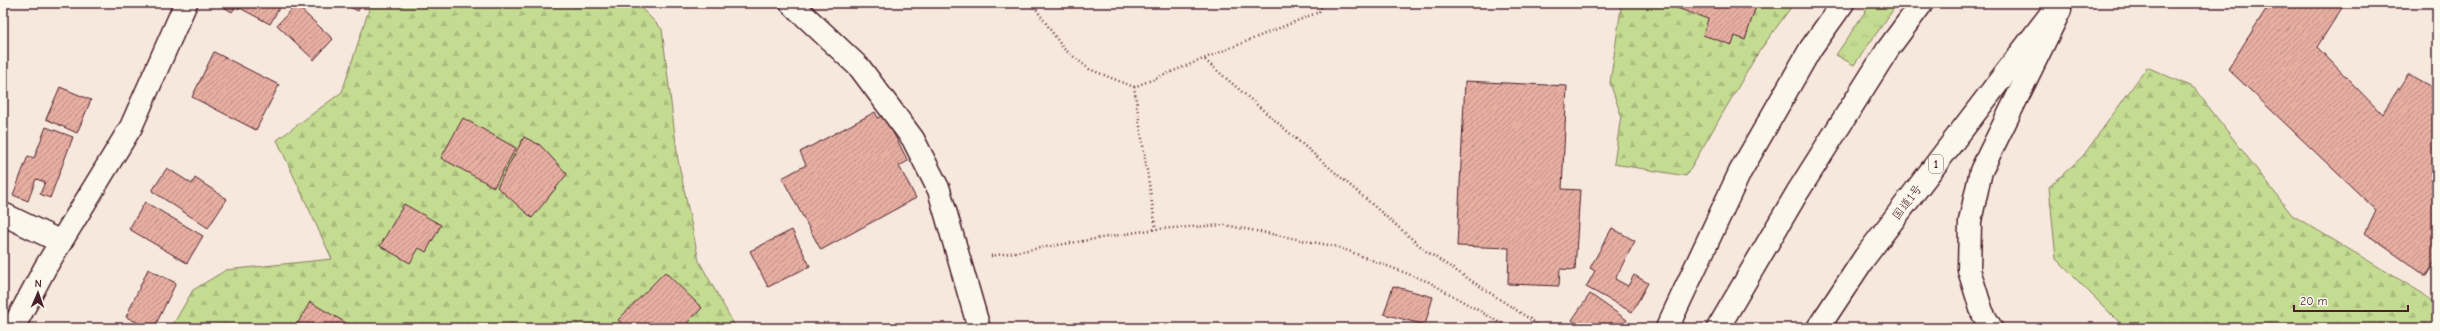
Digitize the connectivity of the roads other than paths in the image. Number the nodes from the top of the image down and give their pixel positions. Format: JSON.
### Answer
{"nodes":[{"id":1,"x":186,"y":3,"type":"edge"},
{"id":2,"x":791,"y":3,"type":"edge"},
{"id":3,"x":1843,"y":3,"type":"edge"},
{"id":4,"x":1922,"y":3,"type":"edge"},
{"id":5,"x":2059,"y":3,"type":"edge"},
{"id":6,"x":2063,"y":3,"type":"edge"},
{"id":7,"x":3,"y":214,"type":"edge"},
{"id":8,"x":61,"y":242,"type":"junction"},
{"id":9,"x":14,"y":328,"type":"edge"},
{"id":10,"x":979,"y":328,"type":"edge"},
{"id":11,"x":1666,"y":328,"type":"edge"},
{"id":12,"x":1718,"y":328,"type":"edge"},
{"id":13,"x":1818,"y":328,"type":"edge"},
{"id":14,"x":1991,"y":328,"type":"edge"}],
"edges":[{"from":1,"to":8,"type":"main road"},
{"from":2,"to":10,"type":"main road"},
{"from":3,"to":11,"type":"main road"},
{"from":4,"to":12,"type":"main road"},
{"from":5,"to":13,"type":"main road","name":"国道1号","number":"1"},
{"from":6,"to":14,"type":"main road"},
{"from":7,"to":8,"type":"main road"},
{"from":8,"to":9,"type":"main road"}]}
